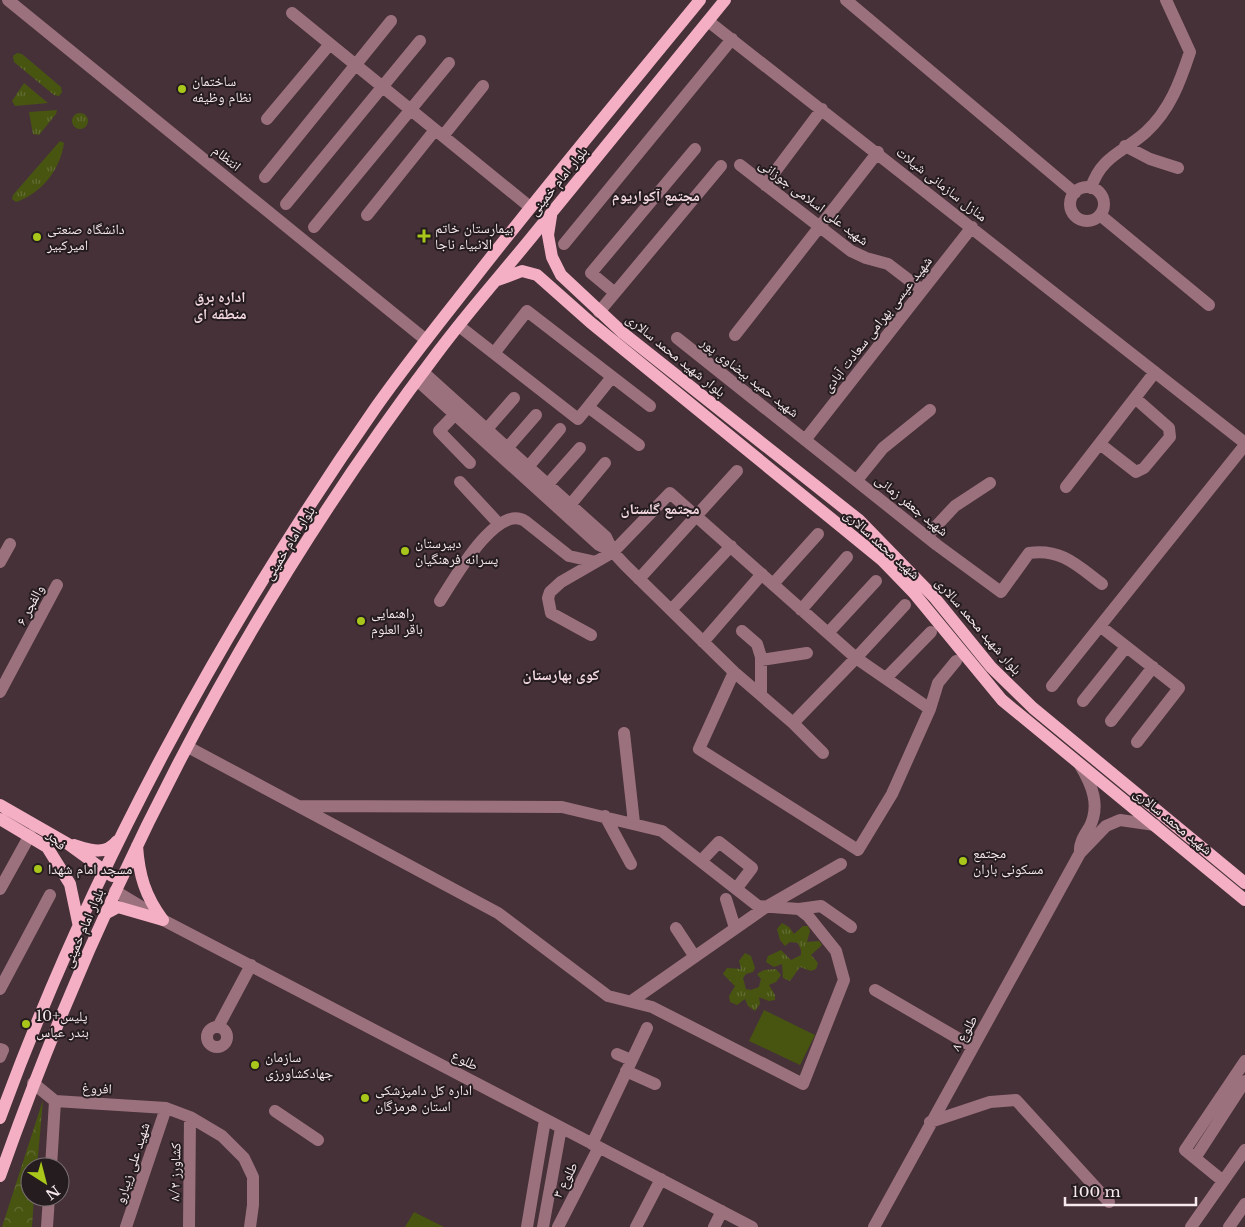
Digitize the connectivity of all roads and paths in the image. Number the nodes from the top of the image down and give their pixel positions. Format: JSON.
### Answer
{"nodes":[{"id":1,"x":8,"y":0,"type":"edge"},
{"id":2,"x":700,"y":0,"type":"edge"},
{"id":3,"x":725,"y":0,"type":"edge"},
{"id":4,"x":846,"y":0,"type":"edge"},
{"id":5,"x":1166,"y":0,"type":"edge"},
{"id":6,"x":292,"y":12,"type":"dead end"},
{"id":7,"x":391,"y":21,"type":"dead end"},
{"id":8,"x":708,"y":21,"type":"junction"},
{"id":9,"x":732,"y":39,"type":"junction"},
{"id":10,"x":420,"y":41,"type":"dead end"},
{"id":11,"x":330,"y":44,"type":"junction"},
{"id":12,"x":449,"y":63,"type":"dead end"},
{"id":13,"x":355,"y":64,"type":"junction"},
{"id":14,"x":382,"y":86,"type":"junction"},
{"id":15,"x":483,"y":86,"type":"dead end"},
{"id":16,"x":410,"y":109,"type":"junction"},
{"id":17,"x":822,"y":109,"type":"junction"},
{"id":18,"x":266,"y":120,"type":"dead end"},
{"id":19,"x":439,"y":133,"type":"junction"},
{"id":20,"x":1125,"y":146,"type":"junction"},
{"id":21,"x":695,"y":150,"type":"dead end"},
{"id":22,"x":878,"y":152,"type":"junction"},
{"id":23,"x":740,"y":165,"type":"dead end"},
{"id":24,"x":721,"y":166,"type":"dead end"},
{"id":25,"x":1178,"y":168,"type":"dead end"},
{"id":26,"x":265,"y":177,"type":"dead end"},
{"id":27,"x":765,"y":185,"type":"junction"},
{"id":28,"x":1091,"y":188,"type":"junction"},
{"id":29,"x":1074,"y":193,"type":"junction"},
{"id":30,"x":286,"y":204,"type":"dead end"},
{"id":31,"x":530,"y":207,"type":"junction"},
{"id":32,"x":553,"y":211,"type":"junction"},
{"id":33,"x":367,"y":215,"type":"dead end"},
{"id":34,"x":1100,"y":215,"type":"junction"},
{"id":35,"x":314,"y":227,"type":"dead end"},
{"id":36,"x":820,"y":227,"type":"junction"},
{"id":37,"x":972,"y":227,"type":"junction"},
{"id":38,"x":564,"y":244,"type":"dead end"},
{"id":39,"x":496,"y":281,"type":"junction"},
{"id":40,"x":922,"y":290,"type":"junction"},
{"id":41,"x":615,"y":293,"type":"junction"},
{"id":42,"x":1209,"y":305,"type":"dead end"},
{"id":43,"x":599,"y":312,"type":"junction"},
{"id":44,"x":590,"y":322,"type":"junction"},
{"id":45,"x":459,"y":326,"type":"junction"},
{"id":46,"x":735,"y":335,"type":"dead end"},
{"id":47,"x":677,"y":338,"type":"dead end"},
{"id":48,"x":426,"y":340,"type":"junction"},
{"id":49,"x":495,"y":352,"type":"junction"},
{"id":50,"x":1155,"y":372,"type":"junction"},
{"id":51,"x":420,"y":376,"type":"junction"},
{"id":52,"x":612,"y":377,"type":"junction"},
{"id":53,"x":514,"y":398,"type":"dead end"},
{"id":54,"x":1135,"y":398,"type":"junction"},
{"id":55,"x":650,"y":406,"type":"dead end"},
{"id":56,"x":588,"y":407,"type":"junction"},
{"id":57,"x":930,"y":410,"type":"dead end"},
{"id":58,"x":457,"y":411,"type":"junction"},
{"id":59,"x":536,"y":415,"type":"dead end"},
{"id":60,"x":486,"y":430,"type":"junction"},
{"id":61,"x":560,"y":430,"type":"dead end"},
{"id":62,"x":805,"y":440,"type":"junction"},
{"id":63,"x":1100,"y":444,"type":"junction"},
{"id":64,"x":1245,"y":444,"type":"edge"},
{"id":65,"x":639,"y":445,"type":"dead end"},
{"id":66,"x":580,"y":448,"type":"dead end"},
{"id":67,"x":503,"y":452,"type":"junction"},
{"id":68,"x":470,"y":463,"type":"dead end"},
{"id":69,"x":605,"y":463,"type":"dead end"},
{"id":70,"x":525,"y":471,"type":"junction"},
{"id":71,"x":737,"y":471,"type":"dead end"},
{"id":72,"x":857,"y":480,"type":"junction"},
{"id":73,"x":460,"y":482,"type":"dead end"},
{"id":74,"x":990,"y":483,"type":"dead end"},
{"id":75,"x":1066,"y":488,"type":"dead end"},
{"id":76,"x":544,"y":489,"type":"junction"},
{"id":77,"x":566,"y":509,"type":"junction"},
{"id":78,"x":698,"y":516,"type":"junction"},
{"id":79,"x":499,"y":524,"type":"junction"},
{"id":80,"x":818,"y":534,"type":"dead end"},
{"id":81,"x":927,"y":536,"type":"junction"},
{"id":82,"x":10,"y":544,"type":"dead end"},
{"id":83,"x":731,"y":546,"type":"junction"},
{"id":84,"x":613,"y":552,"type":"junction"},
{"id":85,"x":847,"y":557,"type":"dead end"},
{"id":86,"x":0,"y":562,"type":"edge"},
{"id":87,"x":596,"y":562,"type":"junction"},
{"id":88,"x":762,"y":574,"type":"junction"},
{"id":89,"x":639,"y":579,"type":"junction"},
{"id":90,"x":876,"y":581,"type":"dead end"},
{"id":91,"x":773,"y":584,"type":"junction"},
{"id":92,"x":1102,"y":584,"type":"dead end"},
{"id":93,"x":57,"y":585,"type":"dead end"},
{"id":94,"x":440,"y":601,"type":"dead end"},
{"id":95,"x":905,"y":605,"type":"dead end"},
{"id":96,"x":671,"y":610,"type":"junction"},
{"id":97,"x":801,"y":610,"type":"junction"},
{"id":98,"x":1100,"y":626,"type":"junction"},
{"id":99,"x":742,"y":631,"type":"dead end"},
{"id":100,"x":931,"y":632,"type":"dead end"},
{"id":101,"x":828,"y":633,"type":"junction"},
{"id":102,"x":592,"y":635,"type":"dead end"},
{"id":103,"x":703,"y":642,"type":"junction"},
{"id":104,"x":1126,"y":647,"type":"junction"},
{"id":105,"x":807,"y":653,"type":"dead end"},
{"id":106,"x":856,"y":658,"type":"junction"},
{"id":107,"x":761,"y":660,"type":"junction"},
{"id":108,"x":956,"y":661,"type":"dead end"},
{"id":109,"x":1153,"y":667,"type":"junction"},
{"id":110,"x":734,"y":672,"type":"junction"},
{"id":111,"x":886,"y":678,"type":"junction"},
{"id":112,"x":1052,"y":686,"type":"dead end"},
{"id":113,"x":0,"y":692,"type":"edge"},
{"id":114,"x":761,"y":694,"type":"junction"},
{"id":115,"x":1083,"y":700,"type":"dead end"},
{"id":116,"x":930,"y":709,"type":"junction"},
{"id":117,"x":1111,"y":721,"type":"dead end"},
{"id":118,"x":793,"y":723,"type":"junction"},
{"id":119,"x":624,"y":733,"type":"dead end"},
{"id":120,"x":1137,"y":742,"type":"dead end"},
{"id":121,"x":188,"y":746,"type":"junction"},
{"id":122,"x":823,"y":753,"type":"dead end"},
{"id":123,"x":1080,"y":765,"type":"junction"},
{"id":124,"x":0,"y":805,"type":"edge"},
{"id":125,"x":299,"y":806,"type":"junction"},
{"id":126,"x":604,"y":816,"type":"junction"},
{"id":127,"x":0,"y":818,"type":"edge"},
{"id":128,"x":634,"y":824,"type":"junction"},
{"id":129,"x":1155,"y":825,"type":"junction"},
{"id":130,"x":126,"y":829,"type":"junction"},
{"id":131,"x":30,"y":835,"type":"junction"},
{"id":132,"x":54,"y":835,"type":"junction"},
{"id":133,"x":68,"y":844,"type":"junction"},
{"id":134,"x":137,"y":844,"type":"junction"},
{"id":135,"x":47,"y":848,"type":"junction"},
{"id":136,"x":1080,"y":853,"type":"junction"},
{"id":137,"x":701,"y":861,"type":"junction"},
{"id":138,"x":631,"y":864,"type":"dead end"},
{"id":139,"x":841,"y":864,"type":"dead end"},
{"id":140,"x":102,"y":876,"type":"junction"},
{"id":141,"x":1245,"y":883,"type":"edge"},
{"id":142,"x":118,"y":886,"type":"junction"},
{"id":143,"x":736,"y":889,"type":"junction"},
{"id":144,"x":0,"y":890,"type":"edge"},
{"id":145,"x":50,"y":895,"type":"dead end"},
{"id":146,"x":726,"y":899,"type":"dead end"},
{"id":147,"x":1245,"y":900,"type":"edge"},
{"id":148,"x":766,"y":907,"type":"junction"},
{"id":149,"x":799,"y":909,"type":"junction"},
{"id":150,"x":105,"y":914,"type":"junction"},
{"id":151,"x":163,"y":920,"type":"junction"},
{"id":152,"x":79,"y":927,"type":"junction"},
{"id":153,"x":851,"y":927,"type":"dead end"},
{"id":154,"x":676,"y":928,"type":"dead end"},
{"id":155,"x":735,"y":928,"type":"junction"},
{"id":156,"x":695,"y":957,"type":"junction"},
{"id":157,"x":250,"y":965,"type":"junction"},
{"id":158,"x":0,"y":989,"type":"edge"},
{"id":159,"x":875,"y":990,"type":"dead end"},
{"id":160,"x":633,"y":1000,"type":"junction"},
{"id":161,"x":218,"y":1027,"type":"dead end"},
{"id":162,"x":647,"y":1028,"type":"dead end"},
{"id":163,"x":973,"y":1047,"type":"junction"},
{"id":164,"x":0,"y":1049,"type":"edge"},
{"id":165,"x":617,"y":1054,"type":"dead end"},
{"id":166,"x":0,"y":1057,"type":"edge"},
{"id":167,"x":1245,"y":1061,"type":"edge"},
{"id":168,"x":629,"y":1066,"type":"junction"},
{"id":169,"x":1240,"y":1080,"type":"edge"},
{"id":170,"x":33,"y":1083,"type":"junction"},
{"id":171,"x":655,"y":1084,"type":"dead end"},
{"id":172,"x":55,"y":1101,"type":"junction"},
{"id":173,"x":166,"y":1108,"type":"junction"},
{"id":174,"x":275,"y":1111,"type":"dead end"},
{"id":175,"x":190,"y":1117,"type":"junction"},
{"id":176,"x":0,"y":1118,"type":"edge"},
{"id":177,"x":545,"y":1120,"type":"junction"},
{"id":178,"x":930,"y":1122,"type":"junction"},
{"id":179,"x":561,"y":1128,"type":"junction"},
{"id":180,"x":318,"y":1140,"type":"dead end"},
{"id":181,"x":595,"y":1145,"type":"junction"},
{"id":182,"x":1245,"y":1150,"type":"edge"},
{"id":183,"x":52,"y":1157,"type":"edge"},
{"id":184,"x":0,"y":1176,"type":"edge"},
{"id":185,"x":660,"y":1179,"type":"junction"},
{"id":186,"x":1223,"y":1182,"type":"junction"},
{"id":187,"x":1109,"y":1202,"type":"dead end"},
{"id":188,"x":1245,"y":1204,"type":"edge"},
{"id":189,"x":48,"y":1207,"type":"edge"},
{"id":190,"x":530,"y":1209,"type":"junction"},
{"id":191,"x":722,"y":1211,"type":"junction"},
{"id":192,"x":545,"y":1212,"type":"junction"},
{"id":193,"x":47,"y":1227,"type":"edge"},
{"id":194,"x":126,"y":1227,"type":"edge"},
{"id":195,"x":189,"y":1227,"type":"edge"},
{"id":196,"x":250,"y":1227,"type":"edge"},
{"id":197,"x":527,"y":1227,"type":"edge"},
{"id":198,"x":542,"y":1227,"type":"edge"},
{"id":199,"x":558,"y":1227,"type":"edge"},
{"id":200,"x":636,"y":1227,"type":"edge"},
{"id":201,"x":714,"y":1227,"type":"edge"},
{"id":202,"x":752,"y":1227,"type":"edge"},
{"id":203,"x":874,"y":1227,"type":"edge"},
{"id":204,"x":1191,"y":1227,"type":"edge"},
{"id":205,"x":1230,"y":1227,"type":"edge"}],
"edges":[{"from":1,"to":48,"type":"street","name":"انتظام"},
{"from":2,"to":31,"type":"main road","name":"بلوار امام خمینی"},
{"from":3,"to":8,"type":"main road","name":"بلوار امام خمینی"},
{"from":4,"to":29,"type":"street"},
{"from":5,"to":20,"type":"street"},
{"from":6,"to":11,"type":"street"},
{"from":7,"to":13,"type":"street"},
{"from":8,"to":9,"type":"street","name":"منازل سازمانی شیلات"},
{"from":8,"to":32,"type":"main road","name":"بلوار امام خمینی"},
{"from":9,"to":17,"type":"street","name":"منازل سازمانی شیلات"},
{"from":9,"to":38,"type":"street"},
{"from":10,"to":14,"type":"street"},
{"from":11,"to":13,"type":"street"},
{"from":11,"to":18,"type":"street"},
{"from":12,"to":16,"type":"street"},
{"from":13,"to":14,"type":"street"},
{"from":13,"to":26,"type":"street"},
{"from":14,"to":16,"type":"street"},
{"from":14,"to":30,"type":"street"},
{"from":15,"to":19,"type":"street"},
{"from":16,"to":19,"type":"street"},
{"from":16,"to":35,"type":"street"},
{"from":17,"to":22,"type":"street","name":"منازل سازمانی شیلات"},
{"from":17,"to":27,"type":"street"},
{"from":19,"to":31,"type":"street"},
{"from":19,"to":33,"type":"street"},
{"from":20,"to":25,"type":"street"},
{"from":20,"to":28,"type":"street"},
{"from":21,"to":41,"type":"street"},
{"from":22,"to":36,"type":"street"},
{"from":22,"to":37,"type":"street","name":"منازل سازمانی شیلات"},
{"from":23,"to":27,"type":"street","name":"شهید علی اسلامی جوزانی"},
{"from":24,"to":41,"type":"street"},
{"from":27,"to":36,"type":"street","name":"شهید علی اسلامی جوزانی"},
{"from":28,"to":29,"type":"street"},
{"from":28,"to":34,"type":"street"},
{"from":29,"to":34,"type":"street"},
{"from":31,"to":48,"type":"main road","name":"بلوار امام خمینی"},
{"from":32,"to":39,"type":"main road","name":"بلوار امام خمینی"},
{"from":32,"to":43,"type":"main road","name":"بلوار شهید محمد سالاری"},
{"from":34,"to":42,"type":"street"},
{"from":36,"to":40,"type":"street","name":"شهید علی اسلامی جوزانی"},
{"from":36,"to":46,"type":"street"},
{"from":37,"to":40,"type":"street","name":"شهید عیسی بهرامی سعادت آبادی"},
{"from":37,"to":50,"type":"street","name":"منازل سازمانی شیلات"},
{"from":39,"to":44,"type":"main road","name":"شهید محمد سالاری"},
{"from":39,"to":45,"type":"main road","name":"بلوار امام خمینی"},
{"from":40,"to":62,"type":"street","name":"شهید عیسی بهرامی سعادت آبادی"},
{"from":41,"to":43,"type":"street"},
{"from":43,"to":44,"type":"main road"},
{"from":43,"to":141,"type":"main road","name":"بلوار شهید محمد سالاری"},
{"from":44,"to":123,"type":"main road","name":"شهید محمد سالاری"},
{"from":45,"to":49,"type":"street"},
{"from":45,"to":51,"type":"main road","name":"بلوار امام خمینی"},
{"from":47,"to":62,"type":"street","name":"شهید حمید بیضاوی پور"},
{"from":48,"to":130,"type":"main road","name":"بلوار امام خمینی"},
{"from":49,"to":52,"type":"street"},
{"from":49,"to":56,"type":"street"},
{"from":50,"to":54,"type":"street"},
{"from":50,"to":64,"type":"street","name":"منازل سازمانی شیلات"},
{"from":51,"to":58,"type":"street"},
{"from":51,"to":121,"type":"main road","name":"بلوار امام خمینی"},
{"from":52,"to":55,"type":"street"},
{"from":52,"to":56,"type":"street"},
{"from":53,"to":60,"type":"street"},
{"from":54,"to":63,"type":"street"},
{"from":54,"to":63,"type":"street"},
{"from":56,"to":65,"type":"street"},
{"from":57,"to":72,"type":"street"},
{"from":58,"to":60,"type":"street"},
{"from":58,"to":67,"type":"street"},
{"from":58,"to":68,"type":"street"},
{"from":59,"to":67,"type":"street"},
{"from":60,"to":67,"type":"street"},
{"from":61,"to":70,"type":"street"},
{"from":62,"to":72,"type":"street","name":"شهید جعفر زمانی"},
{"from":63,"to":75,"type":"street"},
{"from":64,"to":98,"type":"street"},
{"from":66,"to":76,"type":"street"},
{"from":67,"to":70,"type":"street"},
{"from":69,"to":77,"type":"street"},
{"from":70,"to":76,"type":"street"},
{"from":71,"to":78,"type":"street"},
{"from":72,"to":81,"type":"street","name":"شهید جعفر زمانی"},
{"from":73,"to":79,"type":"street"},
{"from":74,"to":81,"type":"street"},
{"from":76,"to":77,"type":"street"},
{"from":77,"to":84,"type":"street"},
{"from":78,"to":83,"type":"street"},
{"from":78,"to":84,"type":"street"},
{"from":78,"to":89,"type":"street"},
{"from":79,"to":87,"type":"street"},
{"from":79,"to":94,"type":"street"},
{"from":80,"to":91,"type":"street"},
{"from":81,"to":92,"type":"street","name":"شهید جعفر زمانی"},
{"from":82,"to":86,"type":"street"},
{"from":83,"to":88,"type":"street"},
{"from":83,"to":96,"type":"street"},
{"from":84,"to":87,"type":"street"},
{"from":84,"to":89,"type":"street"},
{"from":85,"to":97,"type":"street"},
{"from":87,"to":102,"type":"street"},
{"from":88,"to":91,"type":"street"},
{"from":88,"to":103,"type":"street"},
{"from":89,"to":96,"type":"street"},
{"from":90,"to":101,"type":"street"},
{"from":91,"to":97,"type":"street"},
{"from":93,"to":113,"type":"street","name":"والفجر ۶"},
{"from":95,"to":106,"type":"street"},
{"from":96,"to":103,"type":"street"},
{"from":97,"to":101,"type":"street"},
{"from":98,"to":104,"type":"street"},
{"from":98,"to":112,"type":"street"},
{"from":99,"to":107,"type":"street"},
{"from":100,"to":111,"type":"street"},
{"from":101,"to":106,"type":"street"},
{"from":103,"to":110,"type":"street"},
{"from":104,"to":109,"type":"street"},
{"from":104,"to":115,"type":"street"},
{"from":105,"to":107,"type":"street"},
{"from":106,"to":111,"type":"street"},
{"from":106,"to":118,"type":"street"},
{"from":107,"to":114,"type":"street"},
{"from":108,"to":116,"type":"street"},
{"from":109,"to":117,"type":"street"},
{"from":109,"to":120,"type":"street"},
{"from":110,"to":114,"type":"street"},
{"from":110,"to":116,"type":"street"},
{"from":111,"to":116,"type":"street"},
{"from":114,"to":118,"type":"street"},
{"from":118,"to":122,"type":"street"},
{"from":119,"to":128,"type":"street"},
{"from":121,"to":125,"type":"street"},
{"from":121,"to":134,"type":"main road","name":"بلوار امام خمینی"},
{"from":123,"to":129,"type":"main road","name":"شهید محمد سالاری"},
{"from":123,"to":136,"type":"street","name":"طلوع ۸"},
{"from":124,"to":132,"type":"main road","name":"فجر"},
{"from":125,"to":126,"type":"street"},
{"from":125,"to":160,"type":"street"},
{"from":126,"to":128,"type":"street"},
{"from":126,"to":138,"type":"street"},
{"from":127,"to":131,"type":"main road","name":"فجر"},
{"from":128,"to":137,"type":"street"},
{"from":129,"to":136,"type":"street","name":"طلوع ۸"},
{"from":129,"to":147,"type":"main road","name":"شهید محمد سالاری"},
{"from":130,"to":133,"type":"main road"},
{"from":130,"to":140,"type":"main road","name":"بلوار امام خمینی"},
{"from":131,"to":135,"type":"main road","name":"فجر"},
{"from":131,"to":144,"type":"street"},
{"from":132,"to":133,"type":"main road","name":"فجر"},
{"from":132,"to":135,"type":"main road"},
{"from":133,"to":140,"type":"main road","name":"فجر"},
{"from":134,"to":142,"type":"main road","name":"بلوار امام خمینی"},
{"from":134,"to":151,"type":"main road"},
{"from":135,"to":152,"type":"main road","name":"فجر"},
{"from":136,"to":163,"type":"street","name":"طلوع ۸"},
{"from":137,"to":143,"type":"street"},
{"from":137,"to":143,"type":"street"},
{"from":139,"to":148,"type":"street"},
{"from":140,"to":142,"type":"main road","name":"فجر"},
{"from":140,"to":152,"type":"main road","name":"بلوار امام خمینی"},
{"from":142,"to":150,"type":"main road","name":"بلوار امام خمینی"},
{"from":142,"to":151,"type":"street","name":"طلوع"},
{"from":143,"to":148,"type":"street"},
{"from":145,"to":158,"type":"street"},
{"from":146,"to":155,"type":"street"},
{"from":148,"to":149,"type":"street"},
{"from":148,"to":155,"type":"street"},
{"from":149,"to":153,"type":"street"},
{"from":149,"to":160,"type":"street"},
{"from":150,"to":151,"type":"main road"},
{"from":150,"to":170,"type":"main road","name":"بلوار امام خمینی"},
{"from":151,"to":157,"type":"street","name":"طلوع"},
{"from":152,"to":176,"type":"main road","name":"بلوار امام خمینی"},
{"from":154,"to":156,"type":"street"},
{"from":155,"to":156,"type":"street"},
{"from":156,"to":160,"type":"street"},
{"from":157,"to":161,"type":"street"},
{"from":157,"to":177,"type":"street","name":"طلوع"},
{"from":159,"to":163,"type":"street"},
{"from":162,"to":168,"type":"street","name":"طلوع ۳"},
{"from":163,"to":178,"type":"street","name":"طلوع ۸"},
{"from":164,"to":166,"type":"street"},
{"from":165,"to":168,"type":"street"},
{"from":167,"to":169,"type":"street"},
{"from":168,"to":171,"type":"street"},
{"from":168,"to":181,"type":"street","name":"طلوع ۳"},
{"from":169,"to":186,"type":"street"},
{"from":170,"to":172,"type":"street"},
{"from":170,"to":184,"type":"main road","name":"بلوار امام خمینی"},
{"from":172,"to":173,"type":"street","name":"افروغ"},
{"from":172,"to":183,"type":"street"},
{"from":173,"to":175,"type":"street","name":"افروغ"},
{"from":173,"to":194,"type":"street","name":"شهید علی زیبارو"},
{"from":174,"to":180,"type":"street"},
{"from":175,"to":195,"type":"street","name":"کشاورز ۸/۲"},
{"from":175,"to":196,"type":"street","name":"افروغ"},
{"from":177,"to":179,"type":"street","name":"طلوع"},
{"from":177,"to":190,"type":"street"},
{"from":178,"to":187,"type":"street"},
{"from":178,"to":203,"type":"street","name":"طلوع ۸"},
{"from":179,"to":181,"type":"street","name":"طلوع"},
{"from":179,"to":192,"type":"street"},
{"from":181,"to":185,"type":"street","name":"طلوع"},
{"from":181,"to":199,"type":"street","name":"طلوع ۳"},
{"from":182,"to":186,"type":"street"},
{"from":185,"to":191,"type":"street","name":"طلوع"},
{"from":185,"to":200,"type":"street"},
{"from":186,"to":204,"type":"street"},
{"from":188,"to":205,"type":"street"},
{"from":189,"to":193,"type":"street"},
{"from":190,"to":192,"type":"street"},
{"from":190,"to":197,"type":"street"},
{"from":191,"to":201,"type":"street"},
{"from":191,"to":202,"type":"street","name":"طلوع"},
{"from":192,"to":198,"type":"street"}]}
